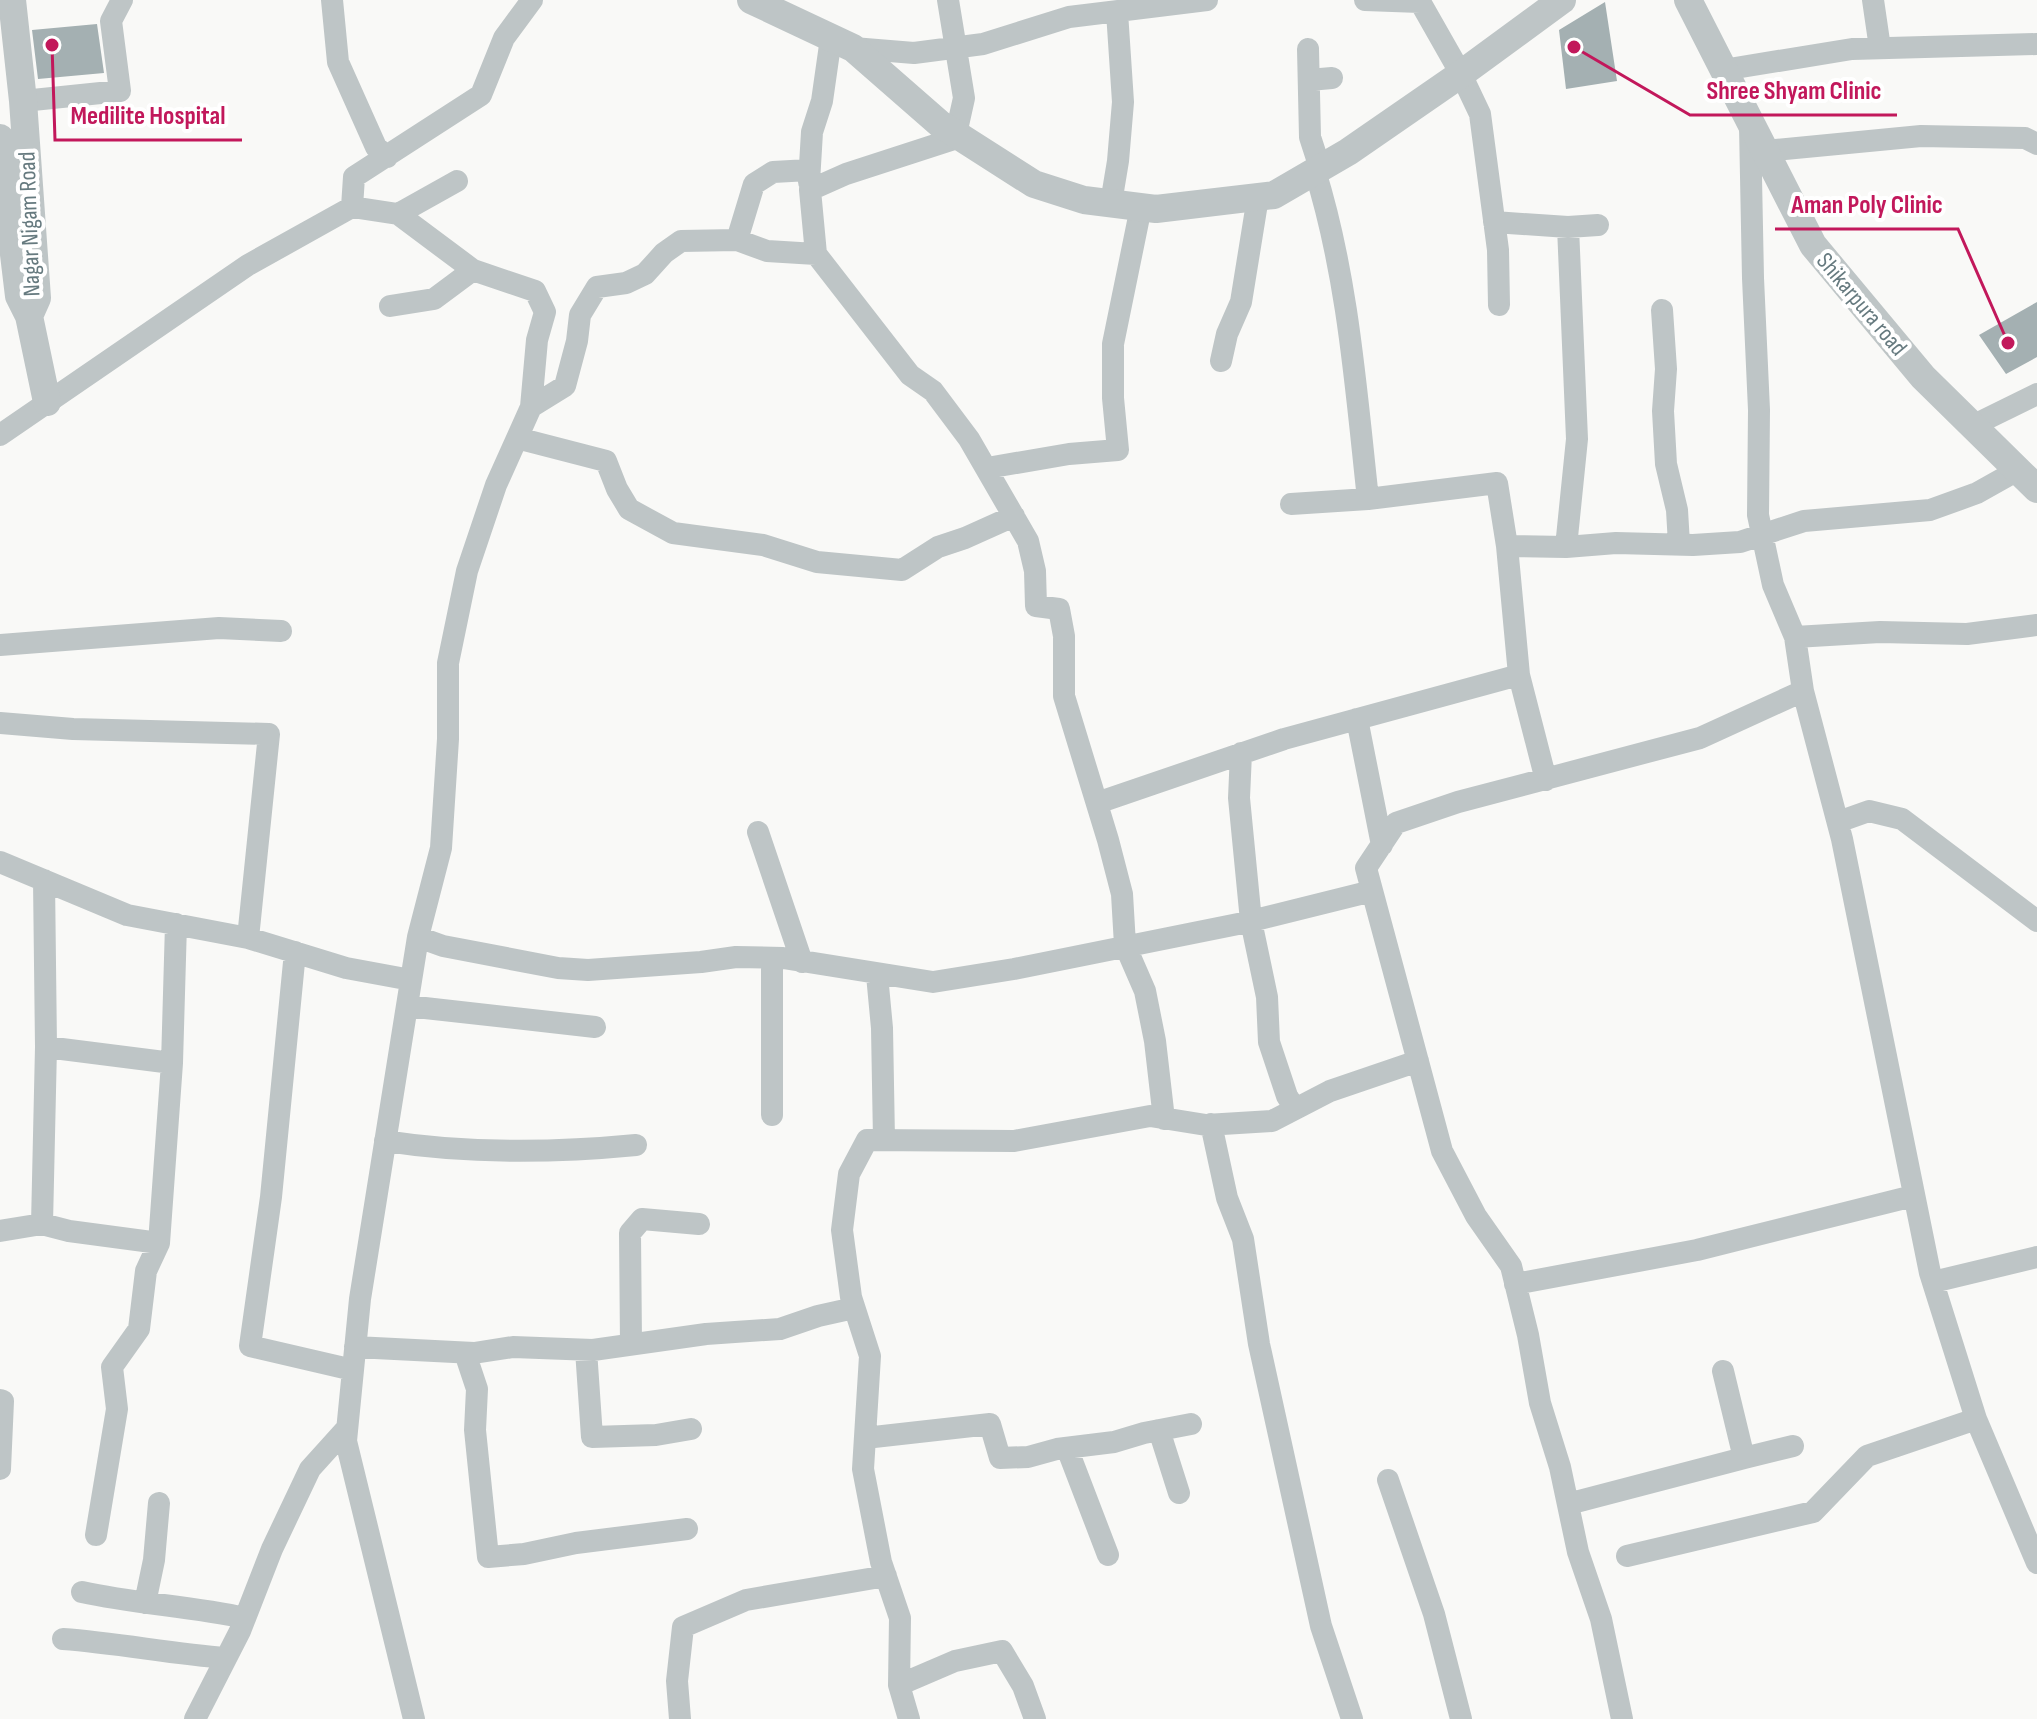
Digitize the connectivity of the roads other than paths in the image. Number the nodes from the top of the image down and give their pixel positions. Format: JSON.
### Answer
{"nodes":[{"id":1,"x":12,"y":0,"type":"edge"},
{"id":2,"x":122,"y":0,"type":"edge"},
{"id":3,"x":332,"y":0,"type":"edge"},
{"id":4,"x":532,"y":0,"type":"edge"},
{"id":5,"x":751,"y":0,"type":"edge"},
{"id":6,"x":948,"y":0,"type":"edge"},
{"id":7,"x":1207,"y":0,"type":"edge"},
{"id":8,"x":1365,"y":0,"type":"edge"},
{"id":9,"x":1562,"y":0,"type":"edge"},
{"id":10,"x":1688,"y":0,"type":"edge"},
{"id":11,"x":1873,"y":0,"type":"edge"},
{"id":12,"x":1419,"y":1,"type":"edge"},
{"id":13,"x":1117,"y":12,"type":"junction"},
{"id":14,"x":842,"y":43,"type":"junction"},
{"id":15,"x":2037,"y":44,"type":"edge"},
{"id":16,"x":954,"y":48,"type":"junction"},
{"id":17,"x":1880,"y":48,"type":"junction"},
{"id":18,"x":1308,"y":49,"type":"dead end"},
{"id":19,"x":1723,"y":70,"type":"junction"},
{"id":20,"x":1461,"y":74,"type":"junction"},
{"id":21,"x":23,"y":101,"type":"junction"},
{"id":22,"x":1750,"y":121,"type":"junction"},
{"id":23,"x":958,"y":136,"type":"junction"},
{"id":24,"x":0,"y":138,"type":"edge"},
{"id":25,"x":2037,"y":144,"type":"edge"},
{"id":26,"x":1765,"y":151,"type":"junction"},
{"id":27,"x":387,"y":157,"type":"junction"},
{"id":28,"x":1317,"y":170,"type":"junction"},
{"id":29,"x":810,"y":180,"type":"junction"},
{"id":30,"x":457,"y":181,"type":"dead end"},
{"id":31,"x":1258,"y":197,"type":"junction"},
{"id":32,"x":1111,"y":203,"type":"junction"},
{"id":33,"x":352,"y":207,"type":"junction"},
{"id":34,"x":1141,"y":207,"type":"junction"},
{"id":35,"x":398,"y":214,"type":"junction"},
{"id":36,"x":1494,"y":222,"type":"junction"},
{"id":37,"x":1598,"y":225,"type":"dead end"},
{"id":38,"x":1568,"y":227,"type":"junction"},
{"id":39,"x":737,"y":240,"type":"junction"},
{"id":40,"x":816,"y":254,"type":"junction"},
{"id":41,"x":473,"y":270,"type":"junction"},
{"id":42,"x":1499,"y":305,"type":"dead end"},
{"id":43,"x":390,"y":306,"type":"dead end"},
{"id":44,"x":1662,"y":310,"type":"dead end"},
{"id":45,"x":29,"y":316,"type":"junction"},
{"id":46,"x":1221,"y":361,"type":"dead end"},
{"id":47,"x":2037,"y":394,"type":"edge"},
{"id":48,"x":47,"y":402,"type":"junction"},
{"id":49,"x":531,"y":407,"type":"junction"},
{"id":50,"x":1972,"y":426,"type":"junction"},
{"id":51,"x":0,"y":435,"type":"edge"},
{"id":52,"x":517,"y":438,"type":"junction"},
{"id":53,"x":987,"y":468,"type":"junction"},
{"id":54,"x":2028,"y":480,"type":"edge"},
{"id":55,"x":1368,"y":499,"type":"junction"},
{"id":56,"x":1291,"y":504,"type":"dead end"},
{"id":57,"x":1014,"y":516,"type":"junction"},
{"id":58,"x":1762,"y":534,"type":"junction"},
{"id":59,"x":1679,"y":544,"type":"junction"},
{"id":60,"x":1507,"y":546,"type":"junction"},
{"id":61,"x":1566,"y":547,"type":"junction"},
{"id":62,"x":2037,"y":625,"type":"edge"},
{"id":63,"x":281,"y":631,"type":"dead end"},
{"id":64,"x":1795,"y":637,"type":"junction"},
{"id":65,"x":0,"y":645,"type":"edge"},
{"id":66,"x":1519,"y":675,"type":"junction"},
{"id":67,"x":1803,"y":691,"type":"junction"},
{"id":68,"x":1357,"y":719,"type":"junction"},
{"id":69,"x":0,"y":723,"type":"edge"},
{"id":70,"x":1241,"y":753,"type":"junction"},
{"id":71,"x":1546,"y":780,"type":"junction"},
{"id":72,"x":1097,"y":803,"type":"junction"},
{"id":73,"x":1838,"y":822,"type":"junction"},
{"id":74,"x":758,"y":832,"type":"dead end"},
{"id":75,"x":1382,"y":845,"type":"junction"},
{"id":76,"x":0,"y":862,"type":"edge"},
{"id":77,"x":44,"y":880,"type":"junction"},
{"id":78,"x":1372,"y":891,"type":"junction"},
{"id":79,"x":1251,"y":921,"type":"junction"},
{"id":80,"x":2037,"y":921,"type":"edge"},
{"id":81,"x":176,"y":924,"type":"junction"},
{"id":82,"x":418,"y":937,"type":"junction"},
{"id":83,"x":248,"y":938,"type":"junction"},
{"id":84,"x":1125,"y":945,"type":"junction"},
{"id":85,"x":295,"y":952,"type":"junction"},
{"id":86,"x":772,"y":958,"type":"junction"},
{"id":87,"x":802,"y":962,"type":"junction"},
{"id":88,"x":877,"y":975,"type":"junction"},
{"id":89,"x":411,"y":980,"type":"junction"},
{"id":90,"x":407,"y":1006,"type":"junction"},
{"id":91,"x":595,"y":1027,"type":"dead end"},
{"id":92,"x":46,"y":1047,"type":"junction"},
{"id":93,"x":1418,"y":1061,"type":"junction"},
{"id":94,"x":172,"y":1063,"type":"junction"},
{"id":95,"x":1295,"y":1109,"type":"junction"},
{"id":96,"x":772,"y":1115,"type":"dead end"},
{"id":97,"x":1164,"y":1119,"type":"junction"},
{"id":98,"x":1211,"y":1124,"type":"junction"},
{"id":99,"x":884,"y":1140,"type":"junction"},
{"id":100,"x":385,"y":1141,"type":"junction"},
{"id":101,"x":636,"y":1145,"type":"dead end"},
{"id":102,"x":1913,"y":1196,"type":"junction"},
{"id":103,"x":42,"y":1224,"type":"junction"},
{"id":104,"x":699,"y":1224,"type":"dead end"},
{"id":105,"x":0,"y":1231,"type":"edge"},
{"id":106,"x":159,"y":1243,"type":"junction"},
{"id":107,"x":2037,"y":1257,"type":"edge"},
{"id":108,"x":1933,"y":1282,"type":"junction"},
{"id":109,"x":1515,"y":1284,"type":"junction"},
{"id":110,"x":854,"y":1308,"type":"junction"},
{"id":111,"x":631,"y":1343,"type":"junction"},
{"id":112,"x":355,"y":1347,"type":"junction"},
{"id":113,"x":586,"y":1350,"type":"junction"},
{"id":114,"x":465,"y":1353,"type":"junction"},
{"id":115,"x":353,"y":1370,"type":"junction"},
{"id":116,"x":1723,"y":1371,"type":"dead end"},
{"id":117,"x":0,"y":1400,"type":"edge"},
{"id":118,"x":1976,"y":1419,"type":"junction"},
{"id":119,"x":1191,"y":1424,"type":"dead end"},
{"id":120,"x":347,"y":1428,"type":"junction"},
{"id":121,"x":691,"y":1429,"type":"dead end"},
{"id":122,"x":1159,"y":1430,"type":"junction"},
{"id":123,"x":865,"y":1438,"type":"junction"},
{"id":124,"x":1793,"y":1446,"type":"dead end"},
{"id":125,"x":1067,"y":1448,"type":"junction"},
{"id":126,"x":1744,"y":1458,"type":"junction"},
{"id":127,"x":0,"y":1469,"type":"edge"},
{"id":128,"x":1388,"y":1480,"type":"dead end"},
{"id":129,"x":1179,"y":1493,"type":"dead end"},
{"id":130,"x":159,"y":1503,"type":"dead end"},
{"id":131,"x":1568,"y":1504,"type":"junction"},
{"id":132,"x":687,"y":1529,"type":"dead end"},
{"id":133,"x":96,"y":1535,"type":"dead end"},
{"id":134,"x":1108,"y":1555,"type":"dead end"},
{"id":135,"x":1627,"y":1556,"type":"dead end"},
{"id":136,"x":2037,"y":1563,"type":"edge"},
{"id":137,"x":886,"y":1576,"type":"junction"},
{"id":138,"x":82,"y":1592,"type":"dead end"},
{"id":139,"x":145,"y":1603,"type":"junction"},
{"id":140,"x":245,"y":1618,"type":"junction"},
{"id":141,"x":63,"y":1639,"type":"dead end"},
{"id":142,"x":226,"y":1658,"type":"junction"},
{"id":143,"x":899,"y":1685,"type":"junction"},
{"id":144,"x":195,"y":1719,"type":"edge"},
{"id":145,"x":414,"y":1719,"type":"edge"},
{"id":146,"x":680,"y":1719,"type":"edge"},
{"id":147,"x":909,"y":1719,"type":"edge"},
{"id":148,"x":1035,"y":1719,"type":"edge"},
{"id":149,"x":1352,"y":1719,"type":"edge"},
{"id":150,"x":1461,"y":1719,"type":"edge"},
{"id":151,"x":1622,"y":1719,"type":"edge"}],
"edges":[{"from":1,"to":21,"type":"street","name":"Nagar Nigam Road"},
{"from":2,"to":21,"type":"street"},
{"from":3,"to":27,"type":"street"},
{"from":4,"to":27,"type":"street"},
{"from":5,"to":14,"type":"street"},
{"from":6,"to":16,"type":"street"},
{"from":7,"to":13,"type":"street"},
{"from":8,"to":12,"type":"street"},
{"from":9,"to":20,"type":"street"},
{"from":10,"to":19,"type":"street","name":"Shikarpura road"},
{"from":11,"to":17,"type":"street"},
{"from":12,"to":20,"type":"street"},
{"from":13,"to":16,"type":"street"},
{"from":13,"to":32,"type":"street"},
{"from":14,"to":16,"type":"street"},
{"from":14,"to":23,"type":"street"},
{"from":14,"to":29,"type":"street"},
{"from":15,"to":17,"type":"street"},
{"from":16,"to":23,"type":"street"},
{"from":17,"to":19,"type":"street"},
{"from":18,"to":28,"type":"street"},
{"from":19,"to":22,"type":"street","name":"Shikarpura road"},
{"from":20,"to":28,"type":"street"},
{"from":20,"to":36,"type":"street"},
{"from":21,"to":45,"type":"street","name":"Nagar Nigam Road"},
{"from":22,"to":26,"type":"street","name":"Shikarpura road"},
{"from":22,"to":58,"type":"street"},
{"from":23,"to":29,"type":"street"},
{"from":23,"to":32,"type":"street"},
{"from":24,"to":45,"type":"street","name":"Nagar Nigam Road"},
{"from":25,"to":26,"type":"street"},
{"from":26,"to":50,"type":"street","name":"Shikarpura road"},
{"from":27,"to":33,"type":"street"},
{"from":28,"to":31,"type":"street"},
{"from":28,"to":55,"type":"street"},
{"from":29,"to":39,"type":"street"},
{"from":29,"to":40,"type":"street"},
{"from":30,"to":35,"type":"street"},
{"from":31,"to":34,"type":"street"},
{"from":31,"to":46,"type":"street"},
{"from":32,"to":34,"type":"street"},
{"from":33,"to":35,"type":"street"},
{"from":33,"to":48,"type":"street"},
{"from":34,"to":53,"type":"street"},
{"from":35,"to":41,"type":"street"},
{"from":36,"to":38,"type":"street"},
{"from":36,"to":42,"type":"street"},
{"from":37,"to":38,"type":"street"},
{"from":38,"to":61,"type":"street"},
{"from":39,"to":40,"type":"street"},
{"from":39,"to":49,"type":"street"},
{"from":40,"to":53,"type":"street"},
{"from":41,"to":43,"type":"street"},
{"from":41,"to":49,"type":"street"},
{"from":44,"to":59,"type":"street"},
{"from":45,"to":48,"type":"street"},
{"from":47,"to":50,"type":"street"},
{"from":48,"to":51,"type":"street"},
{"from":49,"to":52,"type":"street"},
{"from":50,"to":54,"type":"street","name":"Shikarpura road"},
{"from":52,"to":57,"type":"street"},
{"from":52,"to":82,"type":"street"},
{"from":53,"to":57,"type":"street"},
{"from":54,"to":58,"type":"street"},
{"from":55,"to":56,"type":"street"},
{"from":55,"to":60,"type":"street"},
{"from":57,"to":72,"type":"street"},
{"from":58,"to":59,"type":"street"},
{"from":58,"to":64,"type":"street"},
{"from":59,"to":61,"type":"street"},
{"from":60,"to":61,"type":"street"},
{"from":60,"to":66,"type":"street"},
{"from":62,"to":64,"type":"street"},
{"from":63,"to":65,"type":"street"},
{"from":64,"to":67,"type":"street"},
{"from":66,"to":68,"type":"street"},
{"from":66,"to":71,"type":"street"},
{"from":67,"to":71,"type":"street"},
{"from":67,"to":73,"type":"street"},
{"from":68,"to":70,"type":"street"},
{"from":68,"to":75,"type":"street"},
{"from":69,"to":83,"type":"street"},
{"from":70,"to":72,"type":"street"},
{"from":70,"to":79,"type":"street"},
{"from":71,"to":75,"type":"street"},
{"from":72,"to":84,"type":"street"},
{"from":73,"to":80,"type":"street"},
{"from":73,"to":102,"type":"street"},
{"from":74,"to":87,"type":"street"},
{"from":75,"to":78,"type":"street"},
{"from":76,"to":77,"type":"street"},
{"from":77,"to":81,"type":"street"},
{"from":77,"to":92,"type":"street"},
{"from":78,"to":79,"type":"street"},
{"from":78,"to":93,"type":"street"},
{"from":79,"to":84,"type":"street"},
{"from":79,"to":95,"type":"street"},
{"from":81,"to":83,"type":"street"},
{"from":81,"to":94,"type":"street"},
{"from":82,"to":86,"type":"street"},
{"from":82,"to":89,"type":"street"},
{"from":83,"to":85,"type":"street"},
{"from":84,"to":88,"type":"street"},
{"from":84,"to":97,"type":"street"},
{"from":85,"to":89,"type":"street"},
{"from":85,"to":115,"type":"street"},
{"from":86,"to":87,"type":"street"},
{"from":86,"to":96,"type":"street"},
{"from":87,"to":88,"type":"street"},
{"from":88,"to":99,"type":"street"},
{"from":89,"to":90,"type":"street"},
{"from":90,"to":91,"type":"street"},
{"from":90,"to":100,"type":"street"},
{"from":92,"to":94,"type":"street"},
{"from":92,"to":103,"type":"street"},
{"from":93,"to":95,"type":"street"},
{"from":93,"to":109,"type":"street"},
{"from":94,"to":106,"type":"street"},
{"from":95,"to":98,"type":"street"},
{"from":97,"to":98,"type":"street"},
{"from":97,"to":99,"type":"street"},
{"from":98,"to":149,"type":"street"},
{"from":99,"to":110,"type":"street"},
{"from":100,"to":101,"type":"street"},
{"from":100,"to":112,"type":"street"},
{"from":102,"to":108,"type":"street"},
{"from":102,"to":109,"type":"street"},
{"from":103,"to":105,"type":"street"},
{"from":103,"to":106,"type":"street"},
{"from":104,"to":111,"type":"street"},
{"from":106,"to":133,"type":"street"},
{"from":107,"to":108,"type":"street"},
{"from":108,"to":118,"type":"street"},
{"from":109,"to":131,"type":"street"},
{"from":110,"to":111,"type":"street"},
{"from":110,"to":123,"type":"street"},
{"from":111,"to":113,"type":"street"},
{"from":112,"to":114,"type":"street"},
{"from":112,"to":115,"type":"street"},
{"from":113,"to":114,"type":"street"},
{"from":113,"to":121,"type":"street"},
{"from":114,"to":132,"type":"street"},
{"from":115,"to":120,"type":"street"},
{"from":116,"to":126,"type":"street"},
{"from":117,"to":127,"type":"street"},
{"from":118,"to":135,"type":"street"},
{"from":118,"to":136,"type":"street"},
{"from":119,"to":122,"type":"street"},
{"from":120,"to":140,"type":"street"},
{"from":120,"to":145,"type":"street"},
{"from":122,"to":125,"type":"street"},
{"from":122,"to":129,"type":"street"},
{"from":123,"to":125,"type":"street"},
{"from":123,"to":137,"type":"street"},
{"from":124,"to":126,"type":"street"},
{"from":125,"to":134,"type":"street"},
{"from":126,"to":131,"type":"street"},
{"from":128,"to":150,"type":"street"},
{"from":130,"to":139,"type":"street"},
{"from":131,"to":151,"type":"street"},
{"from":137,"to":143,"type":"street"},
{"from":137,"to":146,"type":"street"},
{"from":138,"to":139,"type":"street"},
{"from":139,"to":140,"type":"street"},
{"from":140,"to":142,"type":"street"},
{"from":141,"to":142,"type":"street"},
{"from":142,"to":144,"type":"street"},
{"from":143,"to":147,"type":"street"},
{"from":143,"to":148,"type":"street"}]}
